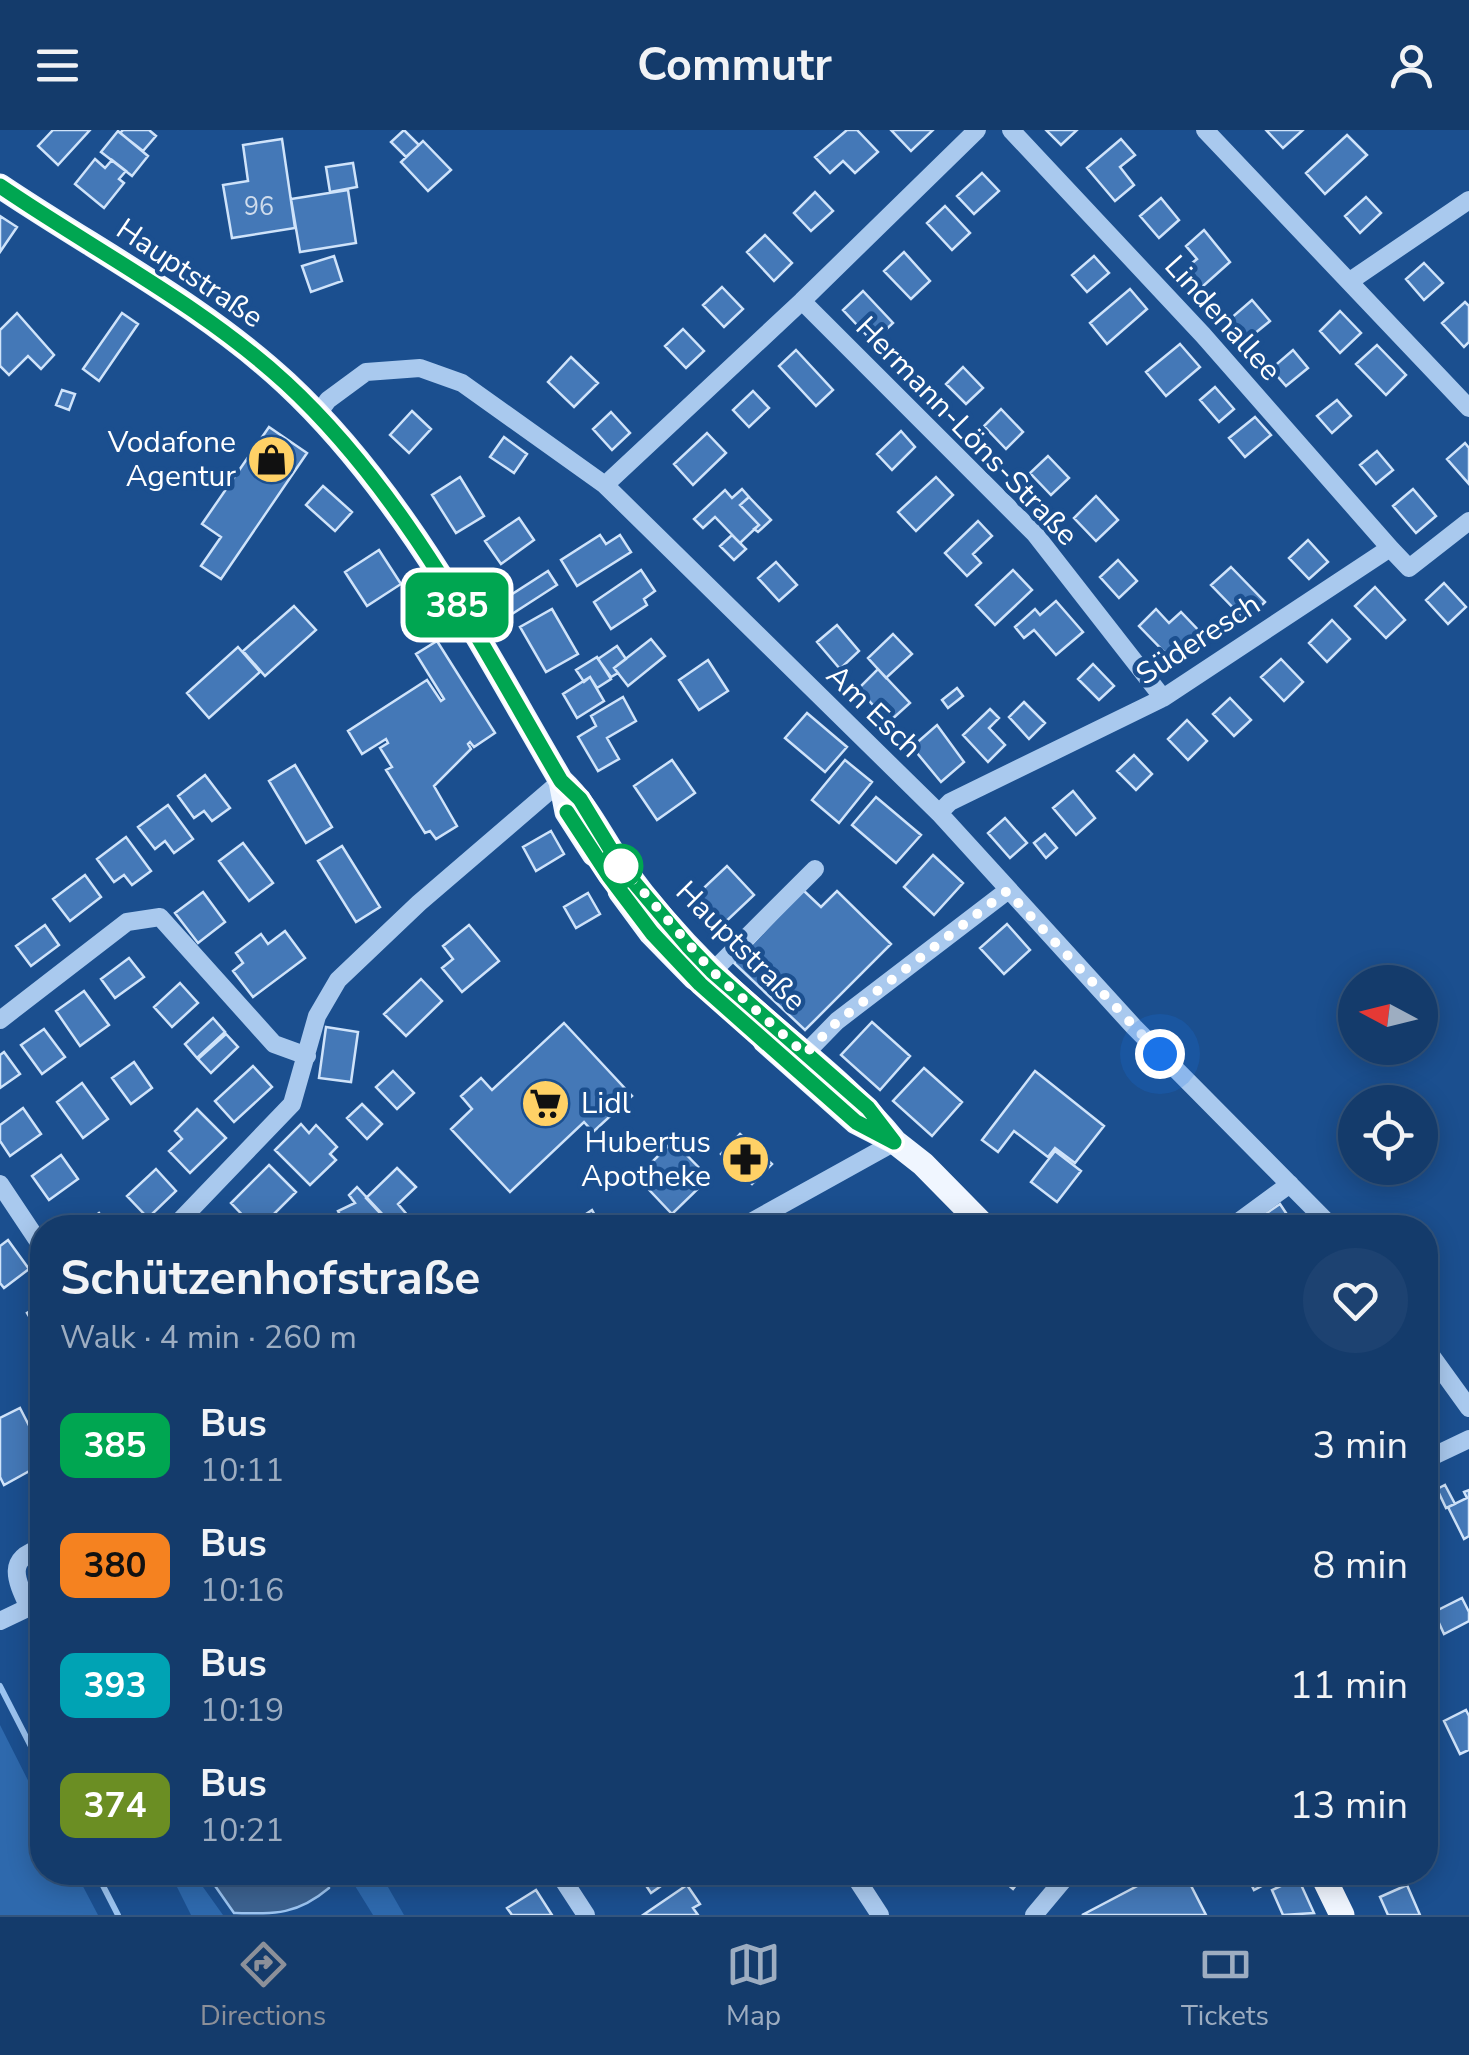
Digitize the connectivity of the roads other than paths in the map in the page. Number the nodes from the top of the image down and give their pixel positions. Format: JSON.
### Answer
{"nodes":[{"id":1,"x":977,"y":130,"type":"edge"},
{"id":2,"x":1011,"y":130,"type":"edge"},
{"id":3,"x":1205,"y":130,"type":"edge"},
{"id":4,"x":0,"y":186,"type":"edge"},
{"id":5,"x":1469,"y":200,"type":"edge"},
{"id":6,"x":1350,"y":281,"type":"junction"},
{"id":7,"x":802,"y":301,"type":"junction"},
{"id":8,"x":1469,"y":408,"type":"edge"},
{"id":9,"x":317,"y":415,"type":"junction"},
{"id":10,"x":605,"y":485,"type":"junction"},
{"id":11,"x":1469,"y":520,"type":"edge"},
{"id":12,"x":1390,"y":548,"type":"junction"},
{"id":13,"x":1162,"y":698,"type":"junction"},
{"id":14,"x":561,"y":781,"type":"junction"},
{"id":15,"x":939,"y":813,"type":"junction"},
{"id":16,"x":815,"y":869,"type":"dead end"},
{"id":17,"x":1007,"y":891,"type":"junction"},
{"id":18,"x":706,"y":977,"type":"junction"},
{"id":19,"x":0,"y":1020,"type":"edge"},
{"id":20,"x":307,"y":1056,"type":"junction"},
{"id":21,"x":799,"y":1060,"type":"junction"},
{"id":22,"x":894,"y":1142,"type":"junction"},
{"id":23,"x":0,"y":1184,"type":"edge"},
{"id":24,"x":1290,"y":1184,"type":"junction"},
{"id":25,"x":185,"y":1215,"type":"edge"},
{"id":26,"x":763,"y":1215,"type":"edge"},
{"id":27,"x":973,"y":1215,"type":"edge"},
{"id":28,"x":1248,"y":1215,"type":"edge"},
{"id":29,"x":1320,"y":1215,"type":"edge"},
{"id":30,"x":30,"y":1229,"type":"edge"},
{"id":31,"x":1438,"y":1364,"type":"edge"},
{"id":32,"x":1469,"y":1408,"type":"edge"},
{"id":33,"x":1469,"y":1439,"type":"edge"},
{"id":34,"x":1438,"y":1454,"type":"edge"},
{"id":35,"x":30,"y":1552,"type":"edge"},
{"id":36,"x":30,"y":1595,"type":"edge"},
{"id":37,"x":30,"y":1607,"type":"edge"},
{"id":38,"x":4,"y":1619,"type":"edge"},
{"id":39,"x":566,"y":1885,"type":"edge"},
{"id":40,"x":860,"y":1885,"type":"edge"},
{"id":41,"x":1059,"y":1885,"type":"edge"},
{"id":42,"x":1327,"y":1885,"type":"edge"},
{"id":43,"x":875,"y":1908,"type":"edge"},
{"id":44,"x":586,"y":1915,"type":"edge"},
{"id":45,"x":854,"y":1915,"type":"edge"},
{"id":46,"x":1034,"y":1915,"type":"edge"},
{"id":47,"x":1342,"y":1915,"type":"edge"}],
"edges":[{"from":1,"to":7,"type":"street"},
{"from":2,"to":12,"type":"street","name":"Lindenallee"},
{"from":3,"to":6,"type":"street"},
{"from":4,"to":9,"type":"main road","name":"Hauptstraße"},
{"from":5,"to":6,"type":"street"},
{"from":6,"to":8,"type":"street"},
{"from":7,"to":10,"type":"street"},
{"from":7,"to":13,"type":"street","name":"Hermann-Löns-Straße"},
{"from":9,"to":10,"type":"street","name":"Am Esch"},
{"from":9,"to":14,"type":"main road","name":"Hauptstraße"},
{"from":10,"to":15,"type":"street","name":"Am Esch"},
{"from":11,"to":12,"type":"street"},
{"from":12,"to":13,"type":"street","name":"Süderesch"},
{"from":13,"to":15,"type":"street","name":"Süderesch"},
{"from":14,"to":18,"type":"main road","name":"Hauptstraße"},
{"from":14,"to":20,"type":"street"},
{"from":15,"to":17,"type":"street","name":"Am Esch"},
{"from":16,"to":18,"type":"street"},
{"from":17,"to":21,"type":"street"},
{"from":17,"to":24,"type":"street","name":"Am Esch"},
{"from":18,"to":21,"type":"main road","name":"Hauptstraße"},
{"from":19,"to":20,"type":"street"},
{"from":20,"to":25,"type":"street"},
{"from":21,"to":22,"type":"main road","name":"Hauptstraße"},
{"from":22,"to":26,"type":"street"},
{"from":22,"to":27,"type":"main road","name":"Hauptstraße"},
{"from":23,"to":30,"type":"street"},
{"from":24,"to":28,"type":"street"},
{"from":24,"to":29,"type":"street","name":"Am Esch"},
{"from":31,"to":32,"type":"street"},
{"from":33,"to":34,"type":"street"},
{"from":35,"to":36,"type":"street"},
{"from":37,"to":38,"type":"street"},
{"from":39,"to":44,"type":"street"},
{"from":40,"to":43,"type":"street"},
{"from":41,"to":46,"type":"street"},
{"from":42,"to":47,"type":"main road"},
{"from":43,"to":45,"type":"street"}]}
